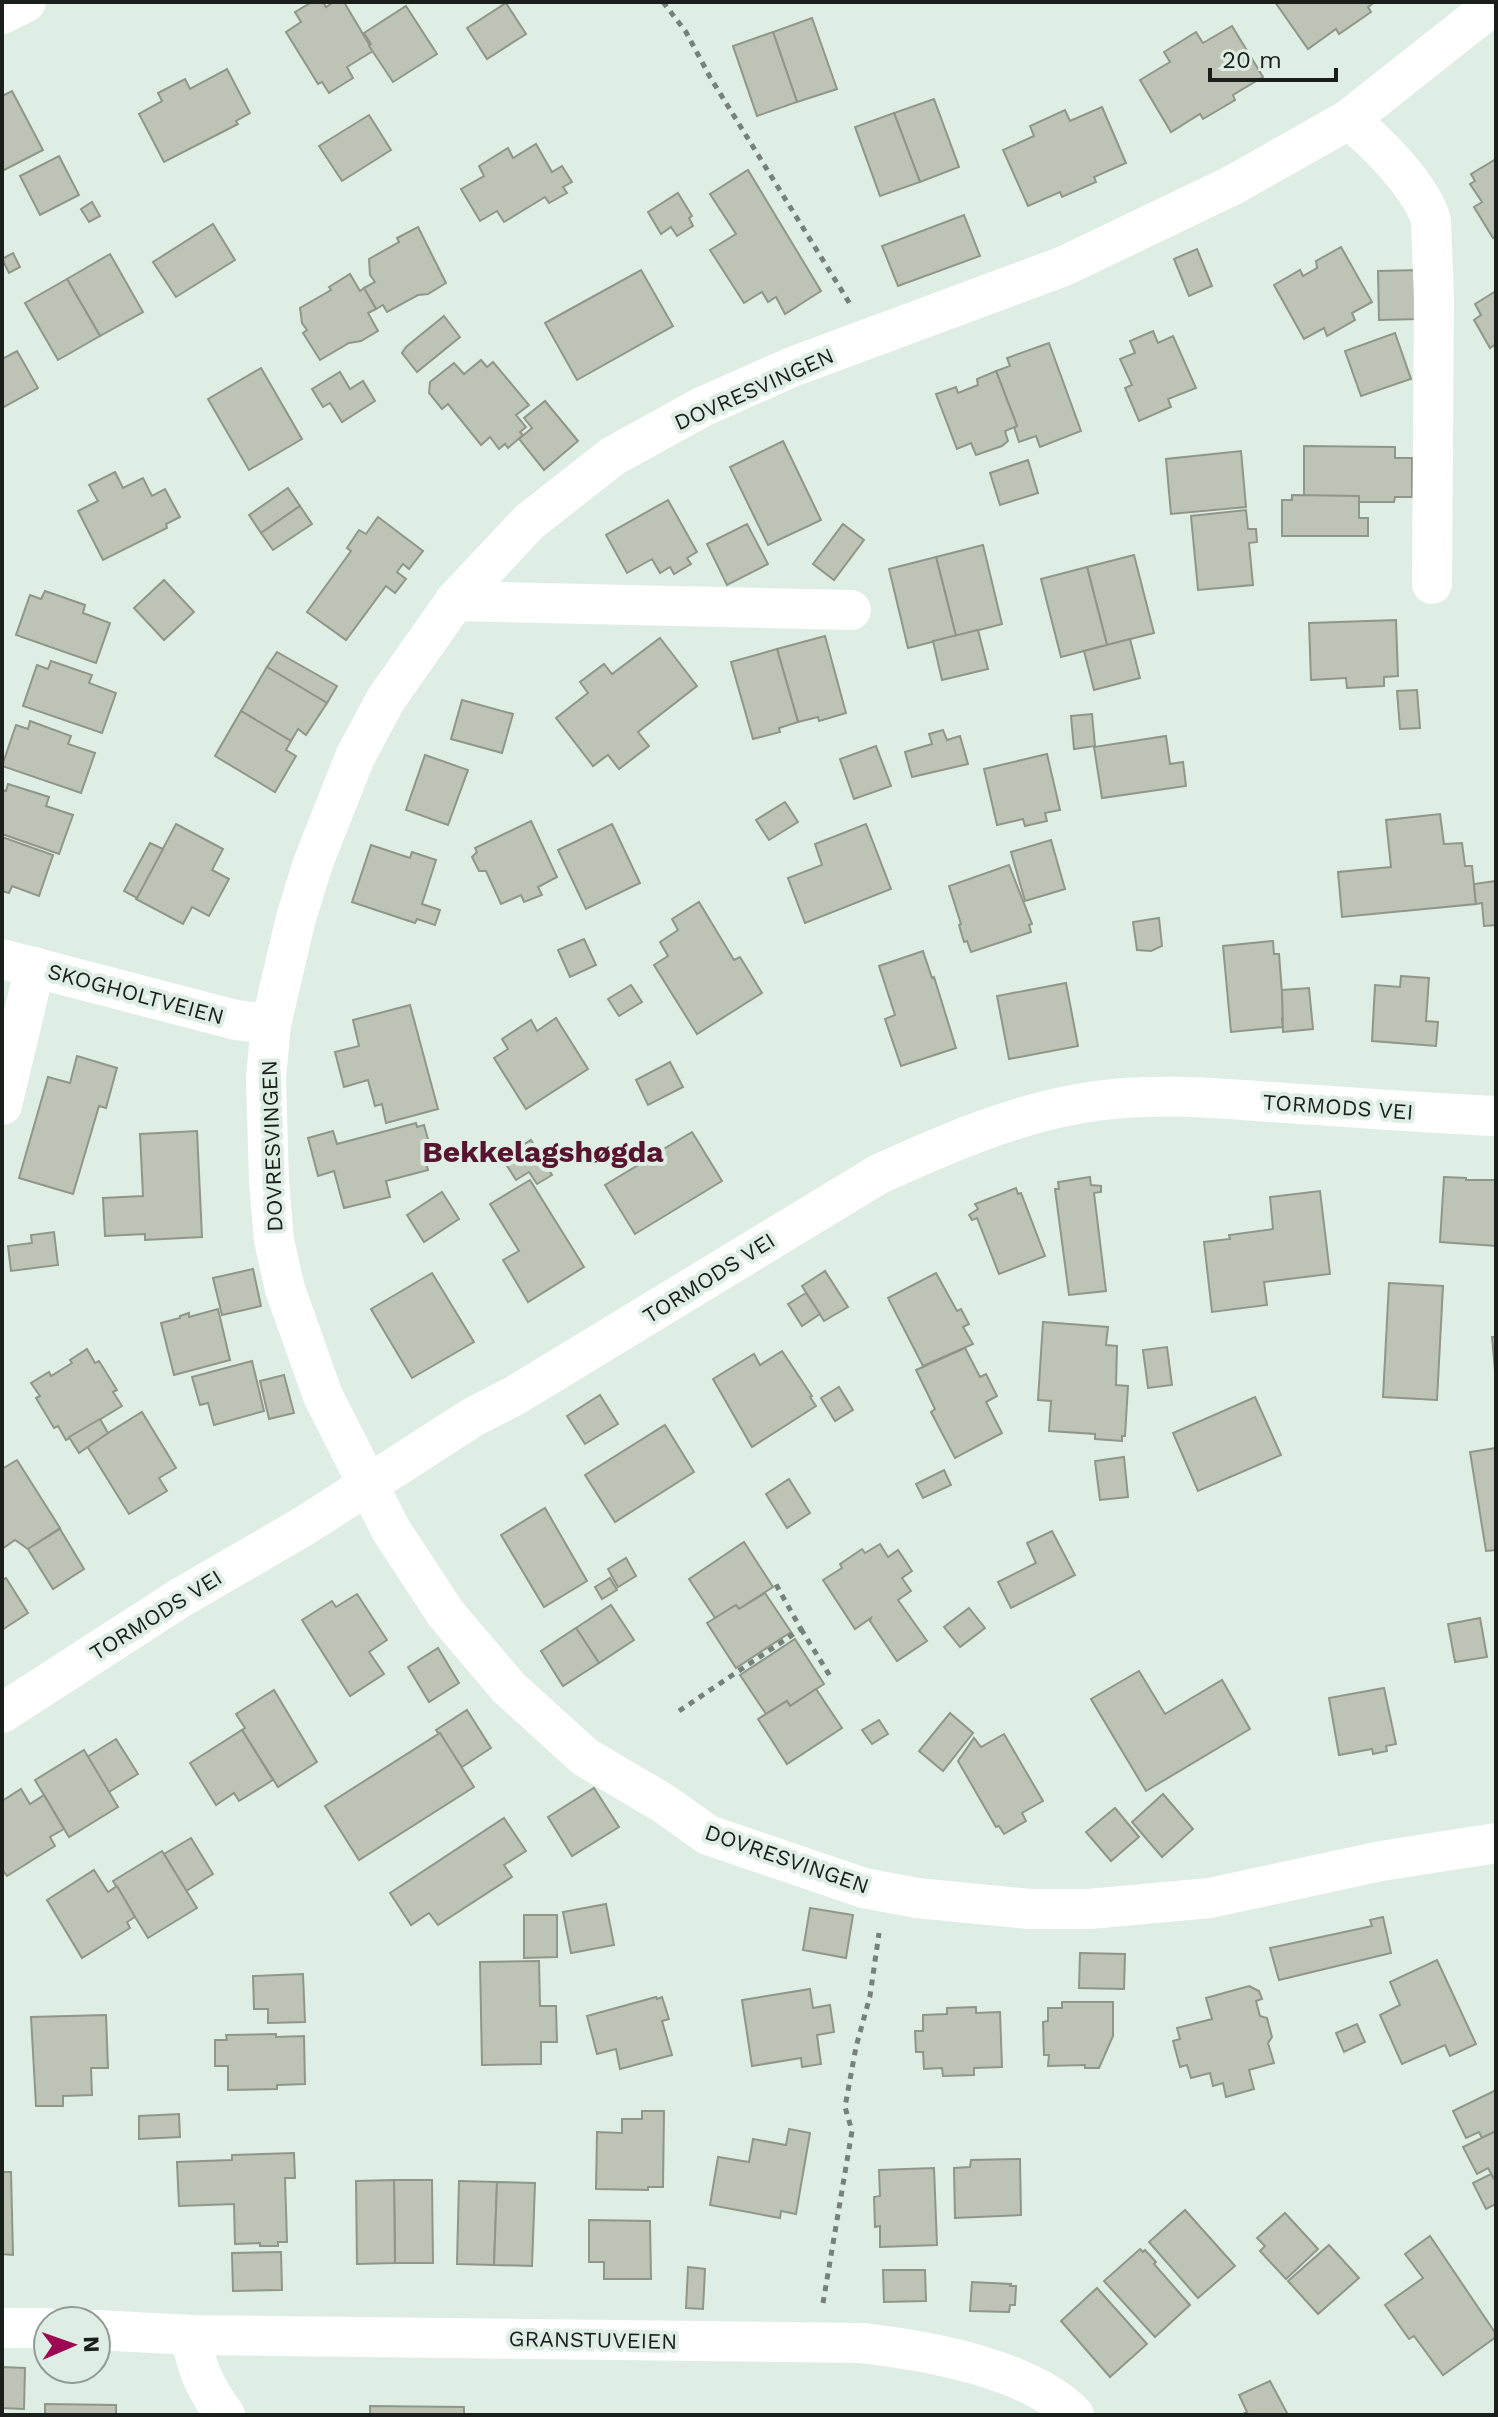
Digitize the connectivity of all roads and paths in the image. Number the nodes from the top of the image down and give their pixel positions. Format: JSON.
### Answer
{"nodes":[{"id":1,"x":26,"y":2,"type":"edge"},
{"id":2,"x":663,"y":2,"type":"edge"},
{"id":3,"x":1496,"y":3,"type":"edge"},
{"id":4,"x":2,"y":14,"type":"edge"},
{"id":5,"x":1348,"y":120,"type":"junction"},
{"id":6,"x":872,"y":339,"type":"junction"},
{"id":7,"x":1432,"y":584,"type":"dead end"},
{"id":8,"x":455,"y":601,"type":"junction"},
{"id":9,"x":851,"y":610,"type":"dead end"},
{"id":10,"x":18,"y":963,"type":"edge"},
{"id":11,"x":271,"y":1024,"type":"junction"},
{"id":12,"x":2,"y":1105,"type":"edge"},
{"id":13,"x":1496,"y":1116,"type":"edge"},
{"id":14,"x":366,"y":1484,"type":"junction"},
{"id":15,"x":774,"y":1581,"type":"dead end"},
{"id":16,"x":801,"y":1629,"type":"junction"},
{"id":17,"x":830,"y":1676,"type":"dead end"},
{"id":18,"x":679,"y":1711,"type":"dead end"},
{"id":19,"x":2,"y":1713,"type":"edge"},
{"id":20,"x":1496,"y":1843,"type":"edge"},
{"id":21,"x":885,"y":1892,"type":"junction"},
{"id":22,"x":2,"y":2328,"type":"edge"},
{"id":23,"x":32,"y":2328,"type":"edge"},
{"id":24,"x":112,"y":2331,"type":"edge"},
{"id":25,"x":191,"y":2335,"type":"junction"},
{"id":26,"x":817,"y":2344,"type":"junction"},
{"id":27,"x":225,"y":2415,"type":"edge"},
{"id":28,"x":1074,"y":2415,"type":"edge"}],
"edges":[{"from":1,"to":4,"type":"street"},
{"from":2,"to":6,"type":"path"},
{"from":3,"to":5,"type":"street","name":"DOVRESVINGEN"},
{"from":5,"to":6,"type":"street","name":"DOVRESVINGEN"},
{"from":5,"to":7,"type":"street"},
{"from":6,"to":8,"type":"street","name":"DOVRESVINGEN"},
{"from":8,"to":9,"type":"street"},
{"from":8,"to":11,"type":"street","name":"DOVRESVINGEN"},
{"from":10,"to":11,"type":"street","name":"SKOGHOLTVEIEN"},
{"from":10,"to":12,"type":"street"},
{"from":11,"to":14,"type":"street","name":"DOVRESVINGEN"},
{"from":13,"to":14,"type":"street","name":"TORMODS VEI"},
{"from":14,"to":19,"type":"street","name":"TORMODS VEI"},
{"from":14,"to":21,"type":"street","name":"DOVRESVINGEN"},
{"from":15,"to":16,"type":"path"},
{"from":16,"to":17,"type":"path"},
{"from":16,"to":18,"type":"path"},
{"from":20,"to":21,"type":"street","name":"DOVRESVINGEN"},
{"from":21,"to":26,"type":"path"},
{"from":22,"to":23,"type":"street"},
{"from":24,"to":25,"type":"street","name":"GRANSTUVEIEN"},
{"from":25,"to":26,"type":"street","name":"GRANSTUVEIEN"},
{"from":25,"to":27,"type":"street"},
{"from":26,"to":28,"type":"street","name":"GRANSTUVEIEN"}]}
